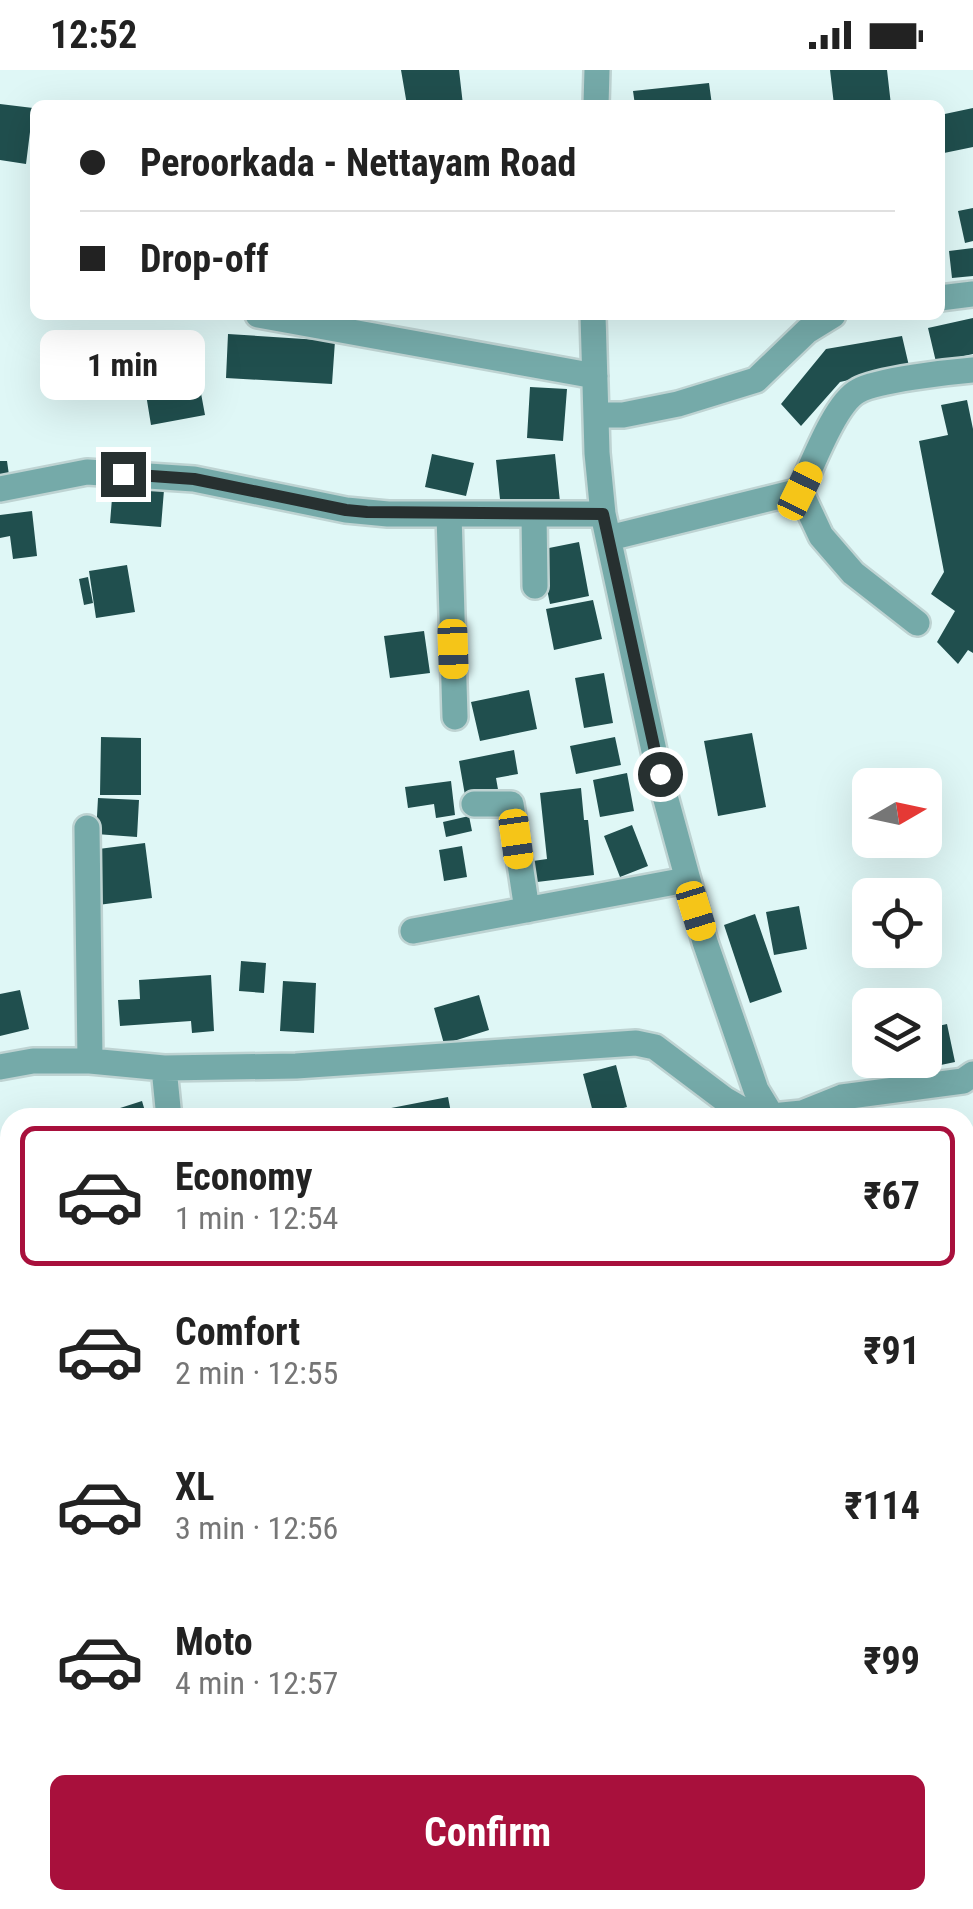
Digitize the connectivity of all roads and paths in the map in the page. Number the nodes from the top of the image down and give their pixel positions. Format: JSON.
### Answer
{"nodes":[{"id":1,"x":597,"y":70,"type":"edge"},
{"id":2,"x":596,"y":100,"type":"edge"},
{"id":3,"x":973,"y":294,"type":"edge"},
{"id":4,"x":945,"y":297,"type":"edge"},
{"id":5,"x":286,"y":320,"type":"edge"},
{"id":6,"x":592,"y":320,"type":"edge"},
{"id":7,"x":826,"y":320,"type":"edge"},
{"id":8,"x":973,"y":370,"type":"edge"},
{"id":9,"x":594,"y":376,"type":"junction"},
{"id":10,"x":596,"y":414,"type":"junction"},
{"id":11,"x":0,"y":490,"type":"edge"},
{"id":12,"x":800,"y":491,"type":"junction"},
{"id":13,"x":450,"y":514,"type":"junction"},
{"id":14,"x":534,"y":514,"type":"junction"},
{"id":15,"x":606,"y":526,"type":"junction"},
{"id":16,"x":535,"y":586,"type":"dead end"},
{"id":17,"x":918,"y":622,"type":"dead end"},
{"id":18,"x":455,"y":717,"type":"dead end"},
{"id":19,"x":474,"y":804,"type":"dead end"},
{"id":20,"x":86,"y":828,"type":"dead end"},
{"id":21,"x":686,"y":880,"type":"junction"},
{"id":22,"x":527,"y":910,"type":"junction"},
{"id":23,"x":412,"y":930,"type":"dead end"},
{"id":24,"x":90,"y":1061,"type":"junction"},
{"id":25,"x":0,"y":1067,"type":"edge"},
{"id":26,"x":164,"y":1068,"type":"junction"},
{"id":27,"x":973,"y":1074,"type":"edge"},
{"id":28,"x":167,"y":1108,"type":"edge"},
{"id":29,"x":746,"y":1108,"type":"edge"},
{"id":30,"x":764,"y":1108,"type":"edge"},
{"id":31,"x":816,"y":1108,"type":"edge"}],
"edges":[{"from":1,"to":2,"type":"street"},
{"from":3,"to":4,"type":"street"},
{"from":5,"to":9,"type":"street"},
{"from":6,"to":9,"type":"street"},
{"from":7,"to":10,"type":"street"},
{"from":8,"to":12,"type":"street"},
{"from":9,"to":10,"type":"street"},
{"from":10,"to":15,"type":"street"},
{"from":11,"to":13,"type":"street"},
{"from":12,"to":15,"type":"street"},
{"from":12,"to":17,"type":"street"},
{"from":13,"to":14,"type":"street"},
{"from":13,"to":18,"type":"street"},
{"from":14,"to":15,"type":"street"},
{"from":14,"to":16,"type":"street"},
{"from":15,"to":21,"type":"street"},
{"from":19,"to":22,"type":"street"},
{"from":20,"to":24,"type":"street"},
{"from":21,"to":22,"type":"street"},
{"from":21,"to":30,"type":"street"},
{"from":22,"to":23,"type":"street"},
{"from":24,"to":25,"type":"street"},
{"from":24,"to":26,"type":"street"},
{"from":26,"to":28,"type":"street"},
{"from":26,"to":29,"type":"street"},
{"from":27,"to":31,"type":"street"}]}
